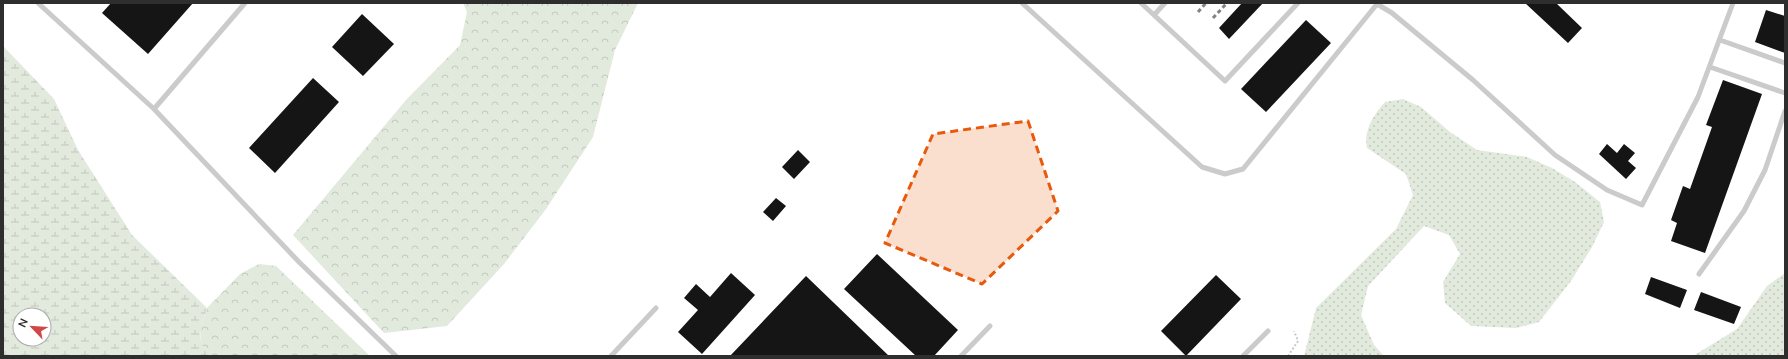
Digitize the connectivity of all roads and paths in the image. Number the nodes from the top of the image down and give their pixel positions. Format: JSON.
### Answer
{"nodes":[{"id":1,"x":38,"y":3,"type":"edge"},
{"id":2,"x":245,"y":3,"type":"edge"},
{"id":3,"x":1022,"y":3,"type":"edge"},
{"id":4,"x":1141,"y":3,"type":"edge"},
{"id":5,"x":1165,"y":3,"type":"edge"},
{"id":6,"x":1298,"y":3,"type":"edge"},
{"id":7,"x":1733,"y":3,"type":"edge"},
{"id":8,"x":1154,"y":15,"type":"junction"},
{"id":9,"x":1720,"y":40,"type":"junction"},
{"id":10,"x":1785,"y":63,"type":"edge"},
{"id":11,"x":1710,"y":67,"type":"junction"},
{"id":12,"x":1785,"y":93,"type":"edge"},
{"id":13,"x":154,"y":109,"type":"junction"},
{"id":14,"x":1785,"y":111,"type":"edge"},
{"id":15,"x":1699,"y":274,"type":"dead end"},
{"id":16,"x":656,"y":308,"type":"dead end"},
{"id":17,"x":990,"y":326,"type":"dead end"},
{"id":18,"x":1268,"y":331,"type":"dead end"},
{"id":19,"x":1294,"y":332,"type":"dead end"},
{"id":20,"x":396,"y":356,"type":"edge"},
{"id":21,"x":611,"y":356,"type":"edge"},
{"id":22,"x":961,"y":356,"type":"edge"},
{"id":23,"x":1243,"y":356,"type":"edge"},
{"id":24,"x":1288,"y":356,"type":"edge"}],
"edges":[{"from":1,"to":13,"type":"lane"},
{"from":2,"to":13,"type":"lane"},
{"from":3,"to":11,"type":"lane"},
{"from":4,"to":8,"type":"lane"},
{"from":5,"to":8,"type":"lane"},
{"from":6,"to":8,"type":"lane"},
{"from":7,"to":9,"type":"lane"},
{"from":9,"to":10,"type":"lane"},
{"from":9,"to":11,"type":"lane"},
{"from":11,"to":12,"type":"lane"},
{"from":13,"to":20,"type":"lane"},
{"from":14,"to":15,"type":"lane"},
{"from":16,"to":21,"type":"lane"},
{"from":17,"to":22,"type":"lane"},
{"from":18,"to":23,"type":"lane"},
{"from":19,"to":24,"type":"path"}]}
